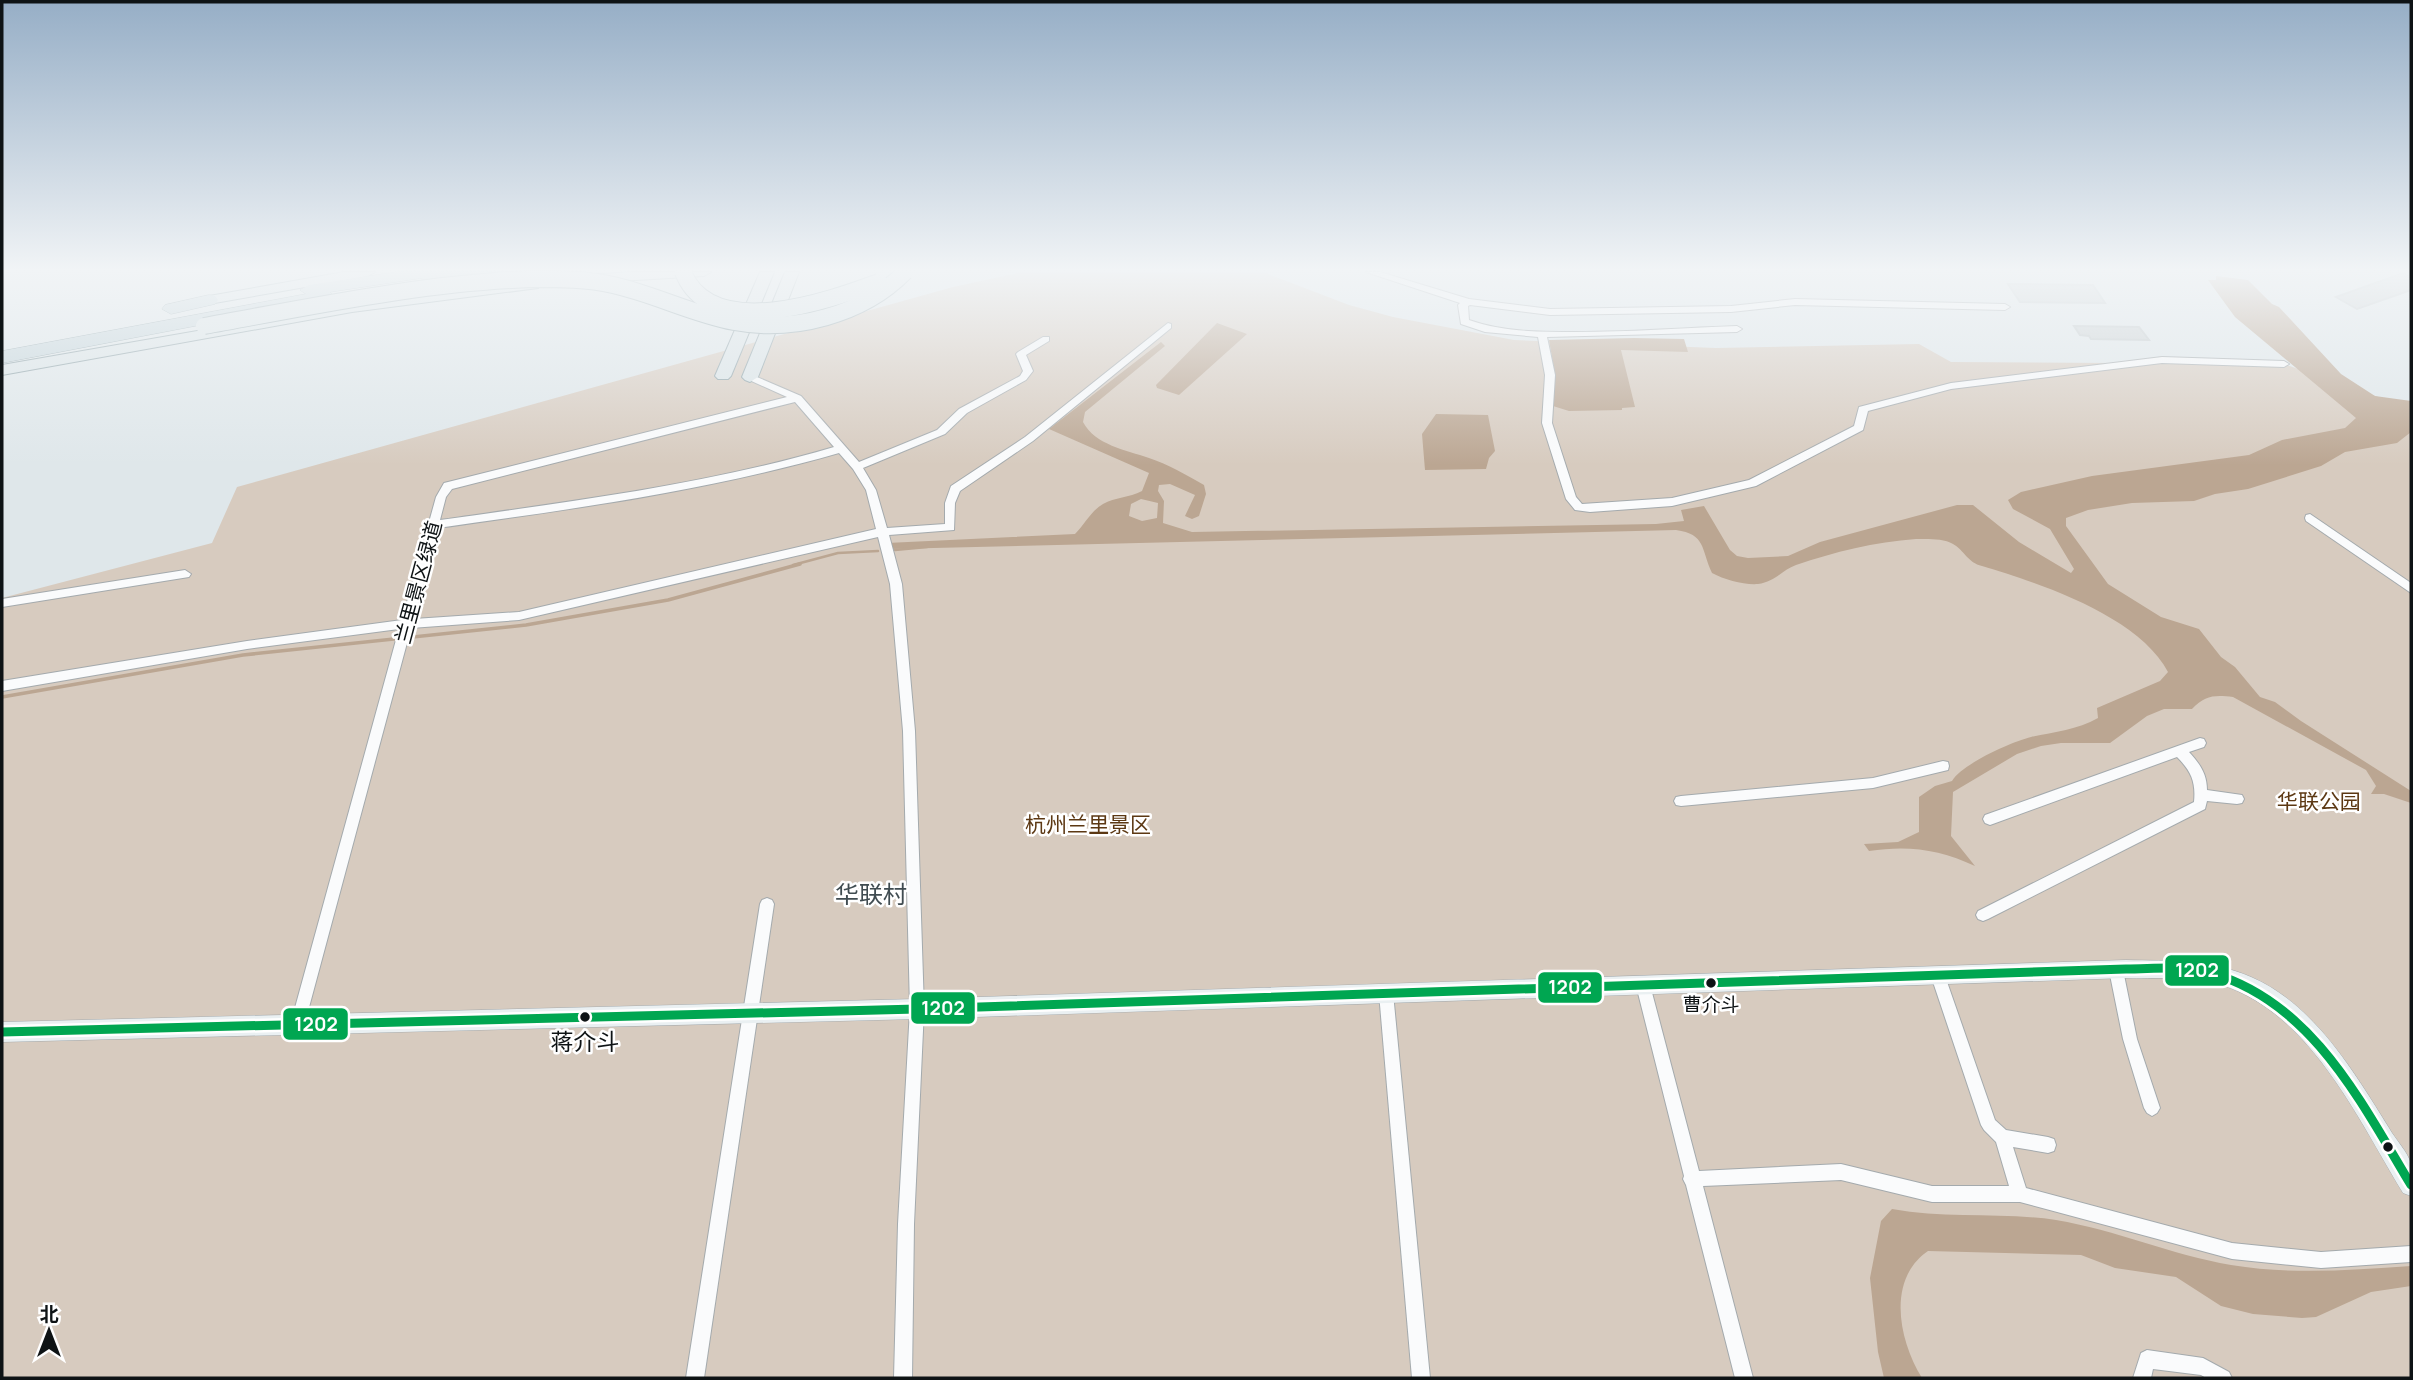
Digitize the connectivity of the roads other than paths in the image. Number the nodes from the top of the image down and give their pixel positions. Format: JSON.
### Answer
{"nodes":[{"id":1,"x":66,"y":336,"type":"edge"},
{"id":2,"x":83,"y":336,"type":"edge"},
{"id":3,"x":87,"y":336,"type":"edge"},
{"id":4,"x":94,"y":336,"type":"edge"},
{"id":5,"x":124,"y":336,"type":"edge"},
{"id":6,"x":189,"y":336,"type":"edge"},
{"id":7,"x":740,"y":336,"type":"edge"},
{"id":8,"x":766,"y":336,"type":"edge"},
{"id":9,"x":1155,"y":336,"type":"edge"},
{"id":10,"x":1542,"y":336,"type":"edge"},
{"id":11,"x":1046,"y":339,"type":"dead end"},
{"id":12,"x":5,"y":352,"type":"edge"},
{"id":13,"x":2284,"y":364,"type":"dead end"},
{"id":14,"x":2,"y":370,"type":"edge"},
{"id":15,"x":723,"y":376,"type":"dead end"},
{"id":16,"x":750,"y":377,"type":"joint"},
{"id":17,"x":797,"y":398,"type":"junction"},
{"id":18,"x":842,"y":448,"type":"junction"},
{"id":19,"x":857,"y":467,"type":"junction"},
{"id":20,"x":2310,"y":518,"type":"dead end"},
{"id":21,"x":434,"y":524,"type":"junction"},
{"id":22,"x":881,"y":532,"type":"junction"},
{"id":23,"x":186,"y":574,"type":"dead end"},
{"id":24,"x":2411,"y":589,"type":"edge"},
{"id":25,"x":2,"y":603,"type":"edge"},
{"id":26,"x":405,"y":632,"type":"junction"},
{"id":27,"x":2,"y":686,"type":"edge"},
{"id":28,"x":2200,"y":743,"type":"dead end"},
{"id":29,"x":2179,"y":751,"type":"junction"},
{"id":30,"x":1943,"y":766,"type":"dead end"},
{"id":31,"x":2201,"y":795,"type":"junction"},
{"id":32,"x":2237,"y":799,"type":"dead end"},
{"id":33,"x":1681,"y":801,"type":"dead end"},
{"id":34,"x":1990,"y":819,"type":"dead end"},
{"id":35,"x":767,"y":904,"type":"dead end"},
{"id":36,"x":1983,"y":915,"type":"dead end"},
{"id":37,"x":2116,"y":970,"type":"junction"},
{"id":38,"x":1938,"y":976,"type":"junction"},
{"id":39,"x":1643,"y":985,"type":"junction"},
{"id":40,"x":1387,"y":993,"type":"junction"},
{"id":41,"x":917,"y":1009,"type":"junction"},
{"id":42,"x":752,"y":1013,"type":"junction"},
{"id":43,"x":297,"y":1026,"type":"junction"},
{"id":44,"x":2,"y":1032,"type":"edge"},
{"id":45,"x":2152,"y":1108,"type":"dead end"},
{"id":46,"x":2002,"y":1137,"type":"junction"},
{"id":47,"x":2048,"y":1145,"type":"dead end"},
{"id":48,"x":1692,"y":1179,"type":"junction"},
{"id":49,"x":2411,"y":1185,"type":"edge"},
{"id":50,"x":2020,"y":1194,"type":"junction"},
{"id":51,"x":2411,"y":1254,"type":"edge"},
{"id":52,"x":695,"y":1378,"type":"edge"},
{"id":53,"x":903,"y":1378,"type":"edge"},
{"id":54,"x":1420,"y":1378,"type":"edge"},
{"id":55,"x":1744,"y":1378,"type":"edge"},
{"id":56,"x":2143,"y":1378,"type":"edge"},
{"id":57,"x":2223,"y":1378,"type":"edge"}],
"edges":[{"from":1,"to":12,"type":"highway"},
{"from":2,"to":12,"type":"highway"},
{"from":3,"to":12,"type":"main road"},
{"from":4,"to":12,"type":"highway"},
{"from":5,"to":12,"type":"highway"},
{"from":6,"to":14,"type":"main road"},
{"from":7,"to":15,"type":"main road"},
{"from":8,"to":16,"type":"main road"},
{"from":9,"to":22,"type":"street"},
{"from":10,"to":13,"type":"street"},
{"from":11,"to":19,"type":"street"},
{"from":16,"to":17,"type":"street"},
{"from":17,"to":18,"type":"street"},
{"from":17,"to":21,"type":"street","name":"兰里景区绿道"},
{"from":18,"to":19,"type":"street"},
{"from":18,"to":21,"type":"street"},
{"from":19,"to":22,"type":"street"},
{"from":20,"to":24,"type":"street"},
{"from":21,"to":26,"type":"street","name":"兰里景区绿道"},
{"from":22,"to":26,"type":"street"},
{"from":22,"to":41,"type":"street"},
{"from":23,"to":25,"type":"street"},
{"from":26,"to":27,"type":"street"},
{"from":26,"to":43,"type":"street","name":"兰里景区绿道"},
{"from":28,"to":29,"type":"street"},
{"from":29,"to":31,"type":"street"},
{"from":29,"to":34,"type":"street"},
{"from":30,"to":33,"type":"street"},
{"from":31,"to":32,"type":"street"},
{"from":31,"to":36,"type":"street"},
{"from":35,"to":42,"type":"street"},
{"from":37,"to":38,"type":"street"},
{"from":37,"to":45,"type":"street"},
{"from":37,"to":49,"type":"street"},
{"from":38,"to":39,"type":"street"},
{"from":38,"to":46,"type":"street"},
{"from":39,"to":40,"type":"street"},
{"from":39,"to":48,"type":"street"},
{"from":40,"to":41,"type":"street"},
{"from":40,"to":54,"type":"street"},
{"from":41,"to":42,"type":"street"},
{"from":41,"to":53,"type":"street"},
{"from":42,"to":43,"type":"street"},
{"from":42,"to":52,"type":"street"},
{"from":43,"to":44,"type":"street"},
{"from":46,"to":47,"type":"street"},
{"from":46,"to":50,"type":"street"},
{"from":48,"to":50,"type":"street"},
{"from":48,"to":55,"type":"street"},
{"from":50,"to":51,"type":"street"},
{"from":56,"to":57,"type":"street"}]}
